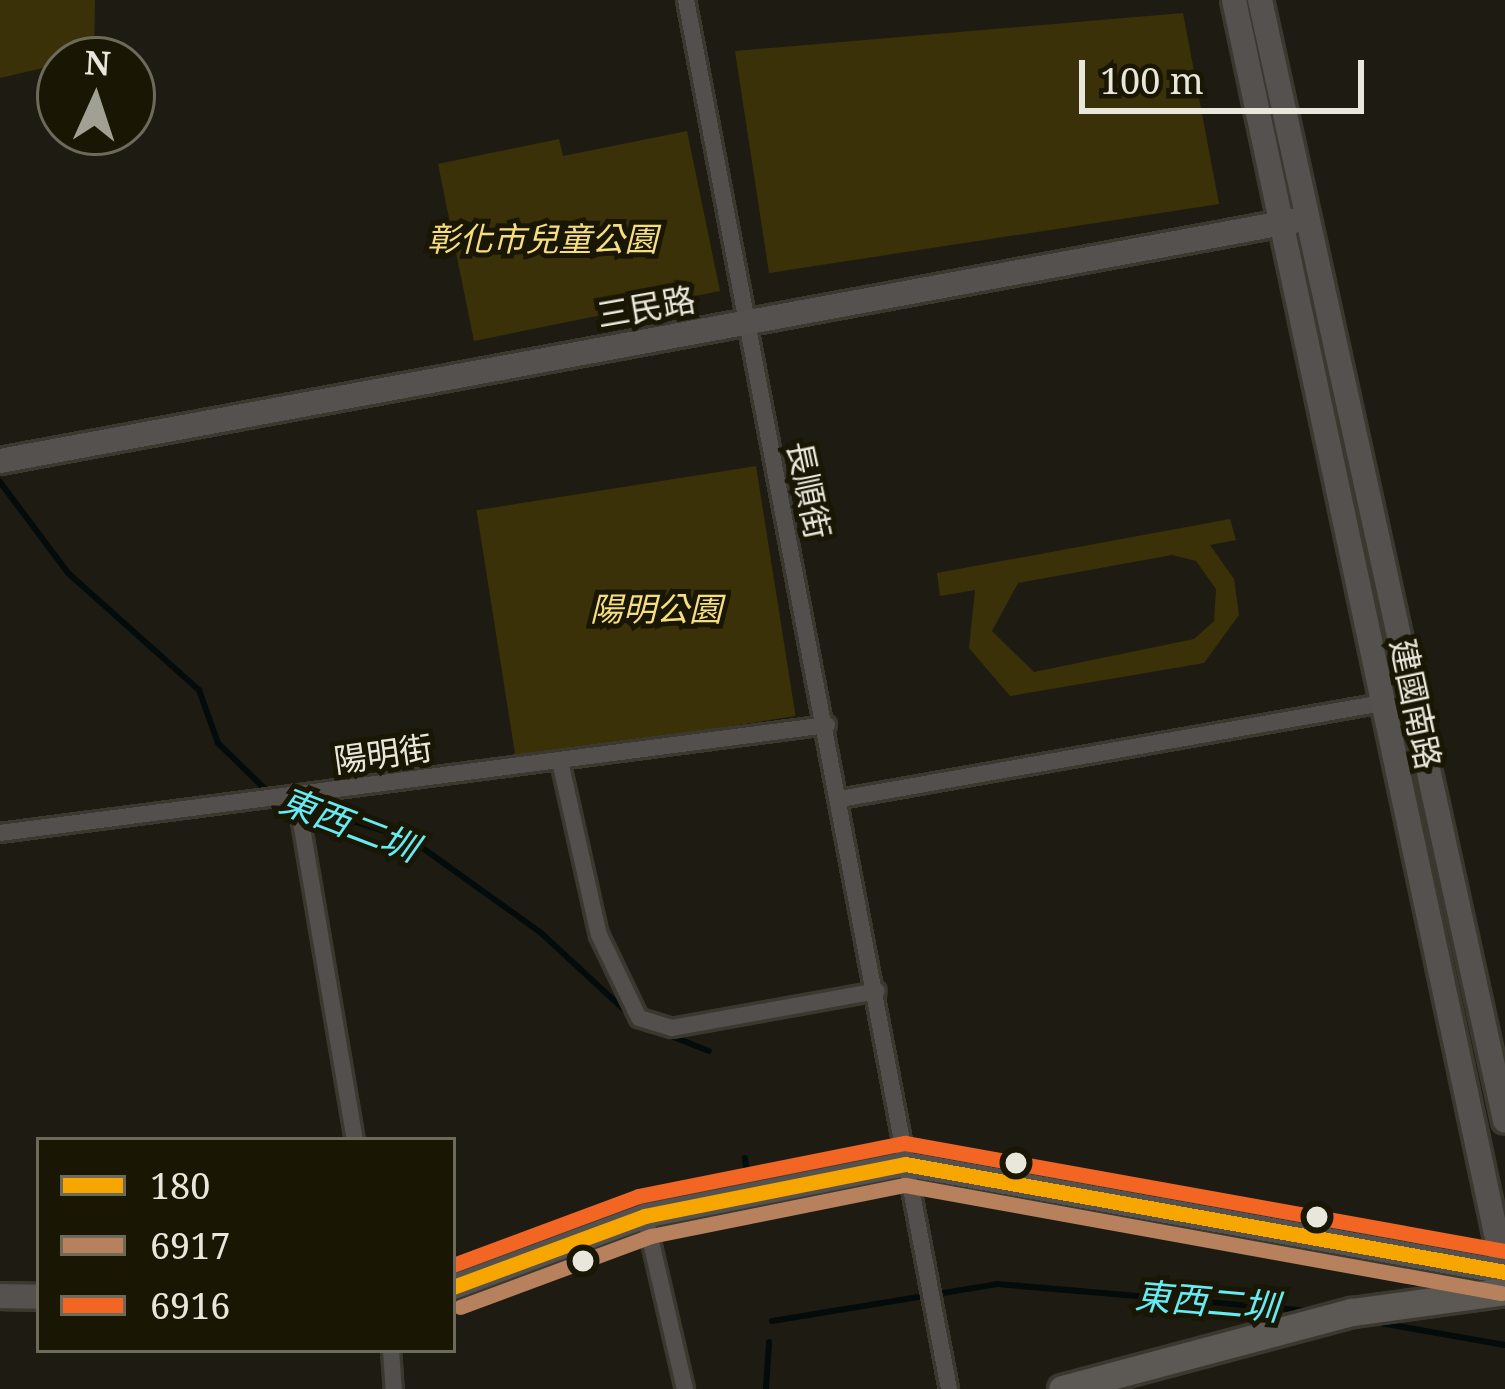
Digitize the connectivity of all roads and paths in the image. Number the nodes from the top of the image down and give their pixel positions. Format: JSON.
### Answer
{"nodes":[{"id":1,"x":686,"y":0,"type":"edge"},
{"id":2,"x":1234,"y":0,"type":"edge"},
{"id":3,"x":1260,"y":0,"type":"edge"},
{"id":4,"x":1274,"y":141,"type":"junction"},
{"id":5,"x":1292,"y":221,"type":"junction"},
{"id":6,"x":745,"y":323,"type":"junction"},
{"id":7,"x":0,"y":461,"type":"edge"},
{"id":8,"x":1382,"y":703,"type":"junction"},
{"id":9,"x":827,"y":725,"type":"junction"},
{"id":10,"x":560,"y":761,"type":"junction"},
{"id":11,"x":297,"y":798,"type":"junction"},
{"id":12,"x":840,"y":799,"type":"junction"},
{"id":13,"x":0,"y":832,"type":"edge"},
{"id":14,"x":877,"y":991,"type":"junction"},
{"id":15,"x":1505,"y":1121,"type":"edge"},
{"id":16,"x":354,"y":1137,"type":"edge"},
{"id":17,"x":905,"y":1164,"type":"junction"},
{"id":18,"x":645,"y":1216,"type":"junction"},
{"id":19,"x":1505,"y":1273,"type":"edge"},
{"id":20,"x":456,"y":1286,"type":"edge"},
{"id":21,"x":1505,"y":1291,"type":"edge"},
{"id":22,"x":0,"y":1297,"type":"edge"},
{"id":23,"x":36,"y":1297,"type":"edge"},
{"id":24,"x":391,"y":1353,"type":"edge"},
{"id":25,"x":1128,"y":1381,"type":"edge"},
{"id":26,"x":394,"y":1389,"type":"edge"},
{"id":27,"x":685,"y":1389,"type":"edge"},
{"id":28,"x":949,"y":1389,"type":"edge"},
{"id":29,"x":1062,"y":1389,"type":"edge"}],
"edges":[{"from":1,"to":6,"type":"street","name":"長順街"},
{"from":2,"to":4,"type":"street"},
{"from":3,"to":4,"type":"street"},
{"from":4,"to":5,"type":"street","name":"建國南路"},
{"from":5,"to":6,"type":"street","name":"三民路"},
{"from":5,"to":8,"type":"street","name":"建國南路"},
{"from":5,"to":15,"type":"street","name":"建國南路"},
{"from":6,"to":7,"type":"street","name":"三民路"},
{"from":6,"to":9,"type":"street","name":"長順街"},
{"from":8,"to":12,"type":"street"},
{"from":8,"to":19,"type":"street","name":"建國南路"},
{"from":9,"to":10,"type":"street","name":"陽明街"},
{"from":9,"to":12,"type":"street","name":"長順街"},
{"from":10,"to":11,"type":"street","name":"陽明街"},
{"from":10,"to":14,"type":"street"},
{"from":11,"to":13,"type":"street","name":"陽明街"},
{"from":11,"to":16,"type":"street"},
{"from":12,"to":14,"type":"street","name":"長順街"},
{"from":14,"to":17,"type":"street","name":"長順街"},
{"from":17,"to":18,"type":"street"},
{"from":17,"to":19,"type":"street"},
{"from":17,"to":28,"type":"street","name":"長順街"},
{"from":18,"to":20,"type":"street"},
{"from":18,"to":27,"type":"street"},
{"from":21,"to":25,"type":"main road"},
{"from":22,"to":23,"type":"street"},
{"from":24,"to":26,"type":"street"},
{"from":25,"to":29,"type":"main road"}]}
